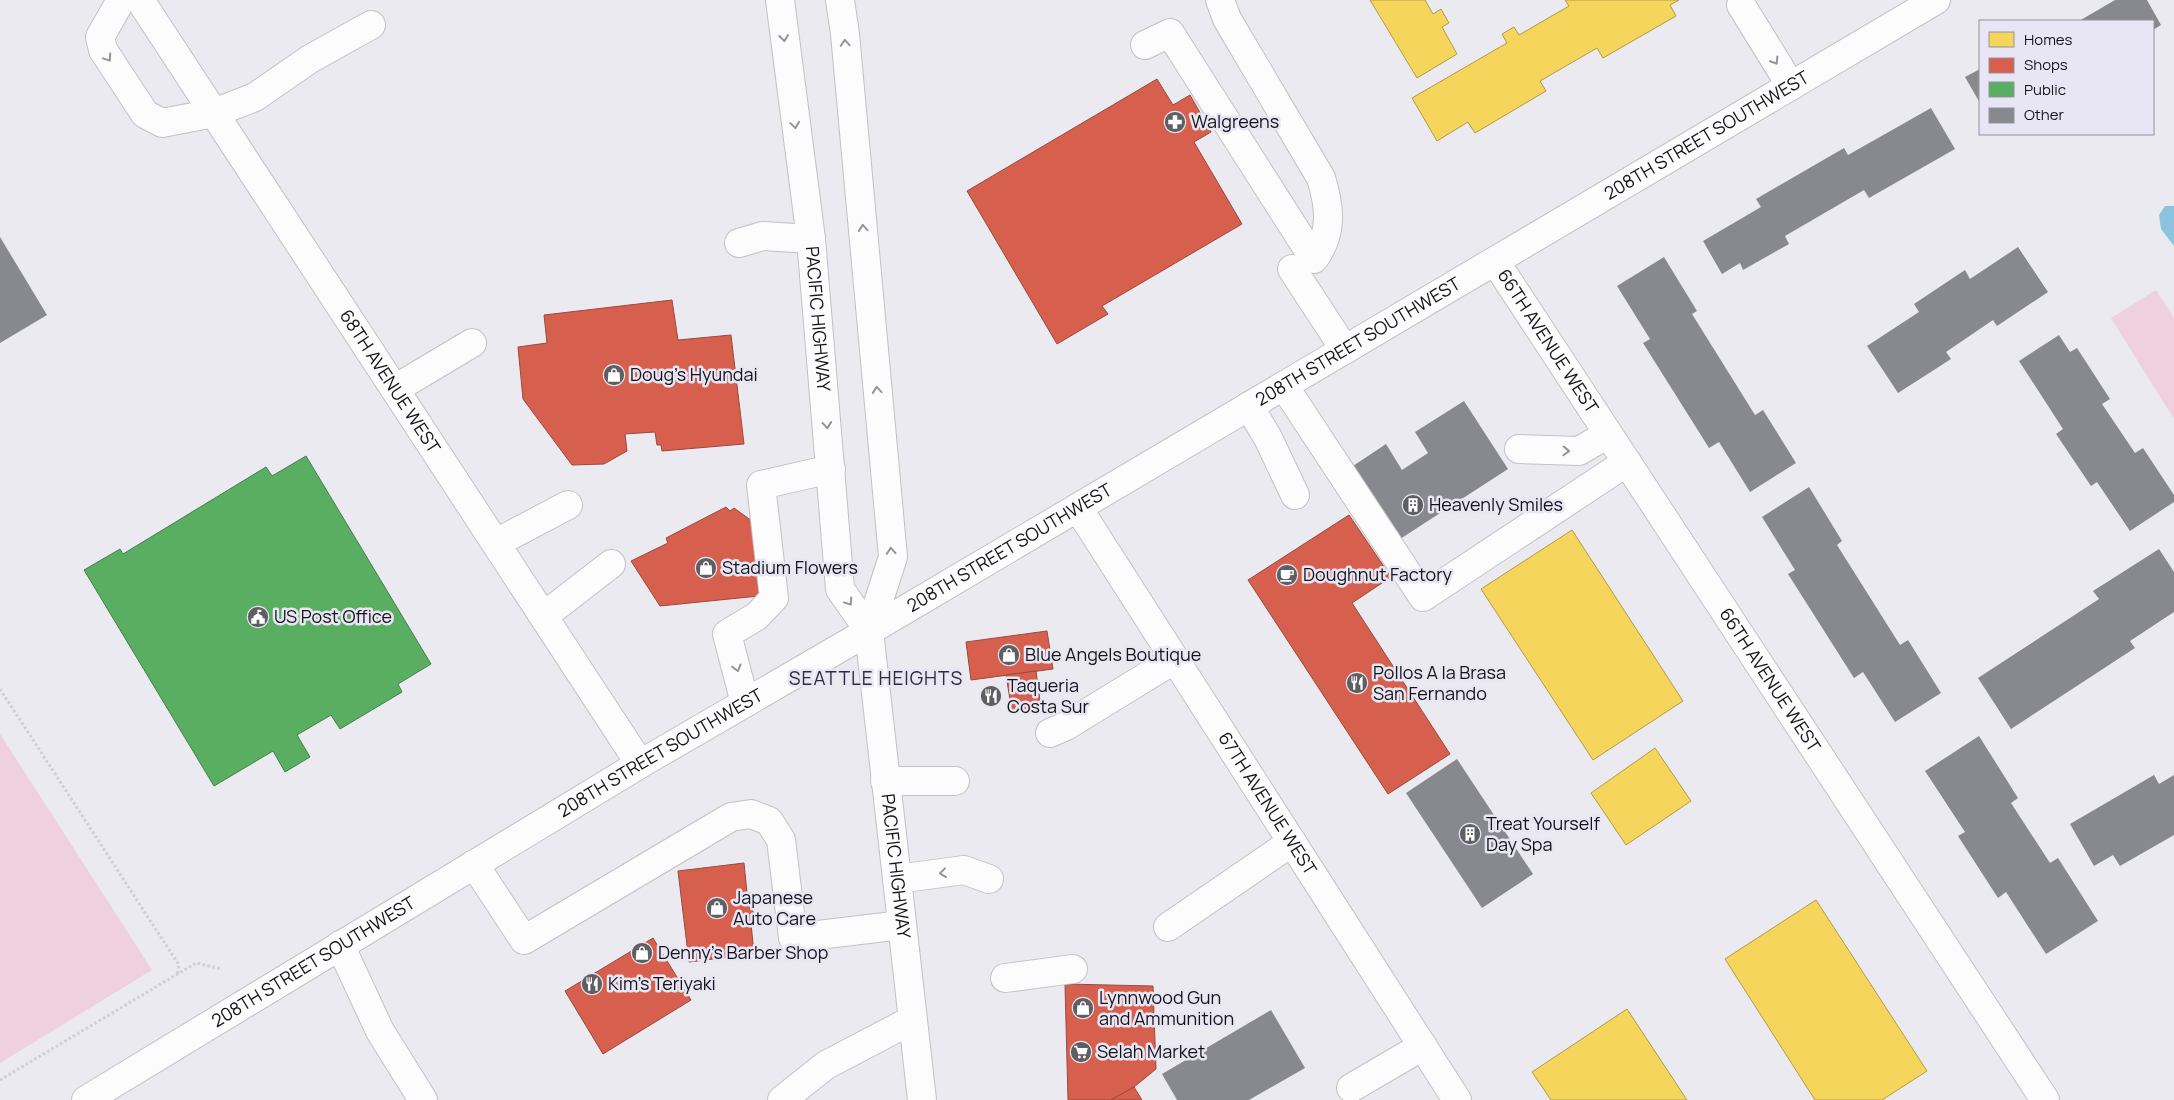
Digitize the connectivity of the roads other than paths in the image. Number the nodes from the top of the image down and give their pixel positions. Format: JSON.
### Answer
{"nodes":[{"id":1,"x":121,"y":0,"type":"edge"},
{"id":2,"x":140,"y":0,"type":"edge"},
{"id":3,"x":780,"y":0,"type":"edge"},
{"id":4,"x":1220,"y":0,"type":"edge"},
{"id":5,"x":1936,"y":0,"type":"edge"},
{"id":6,"x":837,"y":5,"type":"edge"},
{"id":7,"x":1741,"y":5,"type":"dead end"},
{"id":8,"x":371,"y":25,"type":"dead end"},
{"id":9,"x":1145,"y":45,"type":"dead end"},
{"id":10,"x":1791,"y":86,"type":"junction"},
{"id":11,"x":214,"y":113,"type":"junction"},
{"id":12,"x":811,"y":239,"type":"junction"},
{"id":13,"x":739,"y":243,"type":"dead end"},
{"id":14,"x":1495,"y":261,"type":"junction"},
{"id":15,"x":1292,"y":269,"type":"dead end"},
{"id":16,"x":472,"y":343,"type":"dead end"},
{"id":17,"x":1345,"y":350,"type":"junction"},
{"id":18,"x":1284,"y":386,"type":"junction"},
{"id":19,"x":395,"y":389,"type":"junction"},
{"id":20,"x":1248,"y":406,"type":"junction"},
{"id":21,"x":1608,"y":434,"type":"junction"},
{"id":22,"x":1519,"y":449,"type":"dead end"},
{"id":23,"x":1627,"y":462,"type":"junction"},
{"id":24,"x":830,"y":469,"type":"junction"},
{"id":25,"x":1295,"y":495,"type":"dead end"},
{"id":26,"x":568,"y":505,"type":"dead end"},
{"id":27,"x":1078,"y":508,"type":"junction"},
{"id":28,"x":496,"y":543,"type":"junction"},
{"id":29,"x":611,"y":564,"type":"dead end"},
{"id":30,"x":544,"y":616,"type":"junction"},
{"id":31,"x":869,"y":632,"type":"junction"},
{"id":32,"x":1175,"y":659,"type":"junction"},
{"id":33,"x":746,"y":702,"type":"junction"},
{"id":34,"x":1050,"y":733,"type":"dead end"},
{"id":35,"x":640,"y":764,"type":"junction"},
{"id":36,"x":886,"y":781,"type":"junction"},
{"id":37,"x":955,"y":781,"type":"dead end"},
{"id":38,"x":1292,"y":842,"type":"junction"},
{"id":39,"x":474,"y":864,"type":"junction"},
{"id":40,"x":897,"y":879,"type":"junction"},
{"id":41,"x":988,"y":879,"type":"dead end"},
{"id":42,"x":902,"y":925,"type":"junction"},
{"id":43,"x":1168,"y":927,"type":"dead end"},
{"id":44,"x":340,"y":945,"type":"junction"},
{"id":45,"x":1073,"y":969,"type":"dead end"},
{"id":46,"x":1005,"y":978,"type":"dead end"},
{"id":47,"x":912,"y":1020,"type":"junction"},
{"id":48,"x":1423,"y":1046,"type":"junction"},
{"id":49,"x":1351,"y":1088,"type":"dead end"},
{"id":50,"x":781,"y":1098,"type":"edge"},
{"id":51,"x":86,"y":1100,"type":"edge"},
{"id":52,"x":423,"y":1100,"type":"edge"},
{"id":53,"x":922,"y":1100,"type":"edge"},
{"id":54,"x":1457,"y":1100,"type":"edge"},
{"id":55,"x":2045,"y":1100,"type":"edge"}],
"edges":[{"from":1,"to":11,"type":"main road","one_way":true},
{"from":2,"to":11,"type":"main road","name":"68TH AVENUE WEST"},
{"from":3,"to":12,"type":"main road","name":"PACIFIC HIGHWAY","one_way":true},
{"from":4,"to":9,"type":"main road"},
{"from":5,"to":10,"type":"main road","name":"208TH STREET SOUTHWEST"},
{"from":31,"to":6,"type":"main road","name":"PACIFIC HIGHWAY","one_way":true},
{"from":7,"to":10,"type":"main road","one_way":true},
{"from":8,"to":11,"type":"main road"},
{"from":10,"to":14,"type":"main road","name":"208TH STREET SOUTHWEST"},
{"from":11,"to":19,"type":"main road","name":"68TH AVENUE WEST"},
{"from":12,"to":13,"type":"main road"},
{"from":12,"to":24,"type":"main road","name":"PACIFIC HIGHWAY","one_way":true},
{"from":14,"to":17,"type":"main road","name":"208TH STREET SOUTHWEST"},
{"from":14,"to":21,"type":"main road","name":"66TH AVENUE WEST"},
{"from":15,"to":17,"type":"main road"},
{"from":16,"to":19,"type":"main road"},
{"from":17,"to":18,"type":"main road","name":"208TH STREET SOUTHWEST"},
{"from":18,"to":20,"type":"main road","name":"208TH STREET SOUTHWEST"},
{"from":18,"to":23,"type":"main road"},
{"from":19,"to":28,"type":"main road","name":"68TH AVENUE WEST"},
{"from":20,"to":25,"type":"main road"},
{"from":20,"to":27,"type":"main road","name":"208TH STREET SOUTHWEST"},
{"from":22,"to":21,"type":"main road","one_way":true},
{"from":21,"to":23,"type":"main road","name":"66TH AVENUE WEST"},
{"from":23,"to":55,"type":"main road","name":"66TH AVENUE WEST"},
{"from":24,"to":31,"type":"main road","name":"PACIFIC HIGHWAY","one_way":true},
{"from":24,"to":33,"type":"main road","one_way":true},
{"from":26,"to":28,"type":"main road"},
{"from":27,"to":31,"type":"main road","name":"208TH STREET SOUTHWEST"},
{"from":27,"to":32,"type":"main road","name":"67TH AVENUE WEST"},
{"from":28,"to":30,"type":"main road","name":"68TH AVENUE WEST"},
{"from":29,"to":30,"type":"main road"},
{"from":30,"to":35,"type":"main road","name":"68TH AVENUE WEST"},
{"from":31,"to":33,"type":"main road","name":"208TH STREET SOUTHWEST"},
{"from":31,"to":36,"type":"main road","name":"PACIFIC HIGHWAY"},
{"from":32,"to":34,"type":"main road"},
{"from":32,"to":38,"type":"main road","name":"67TH AVENUE WEST"},
{"from":33,"to":35,"type":"main road","name":"208TH STREET SOUTHWEST"},
{"from":35,"to":39,"type":"main road","name":"208TH STREET SOUTHWEST"},
{"from":36,"to":37,"type":"main road"},
{"from":36,"to":40,"type":"main road","name":"PACIFIC HIGHWAY"},
{"from":38,"to":43,"type":"main road"},
{"from":38,"to":48,"type":"main road","name":"67TH AVENUE WEST"},
{"from":39,"to":42,"type":"main road"},
{"from":39,"to":44,"type":"main road","name":"208TH STREET SOUTHWEST"},
{"from":41,"to":40,"type":"main road","one_way":true},
{"from":40,"to":42,"type":"main road","name":"PACIFIC HIGHWAY"},
{"from":42,"to":47,"type":"main road","name":"PACIFIC HIGHWAY"},
{"from":44,"to":51,"type":"main road","name":"208TH STREET SOUTHWEST"},
{"from":44,"to":52,"type":"main road"},
{"from":45,"to":46,"type":"main road"},
{"from":47,"to":50,"type":"main road"},
{"from":47,"to":53,"type":"main road","name":"PACIFIC HIGHWAY"},
{"from":48,"to":49,"type":"main road"},
{"from":48,"to":54,"type":"main road","name":"67TH AVENUE WEST"}]}
